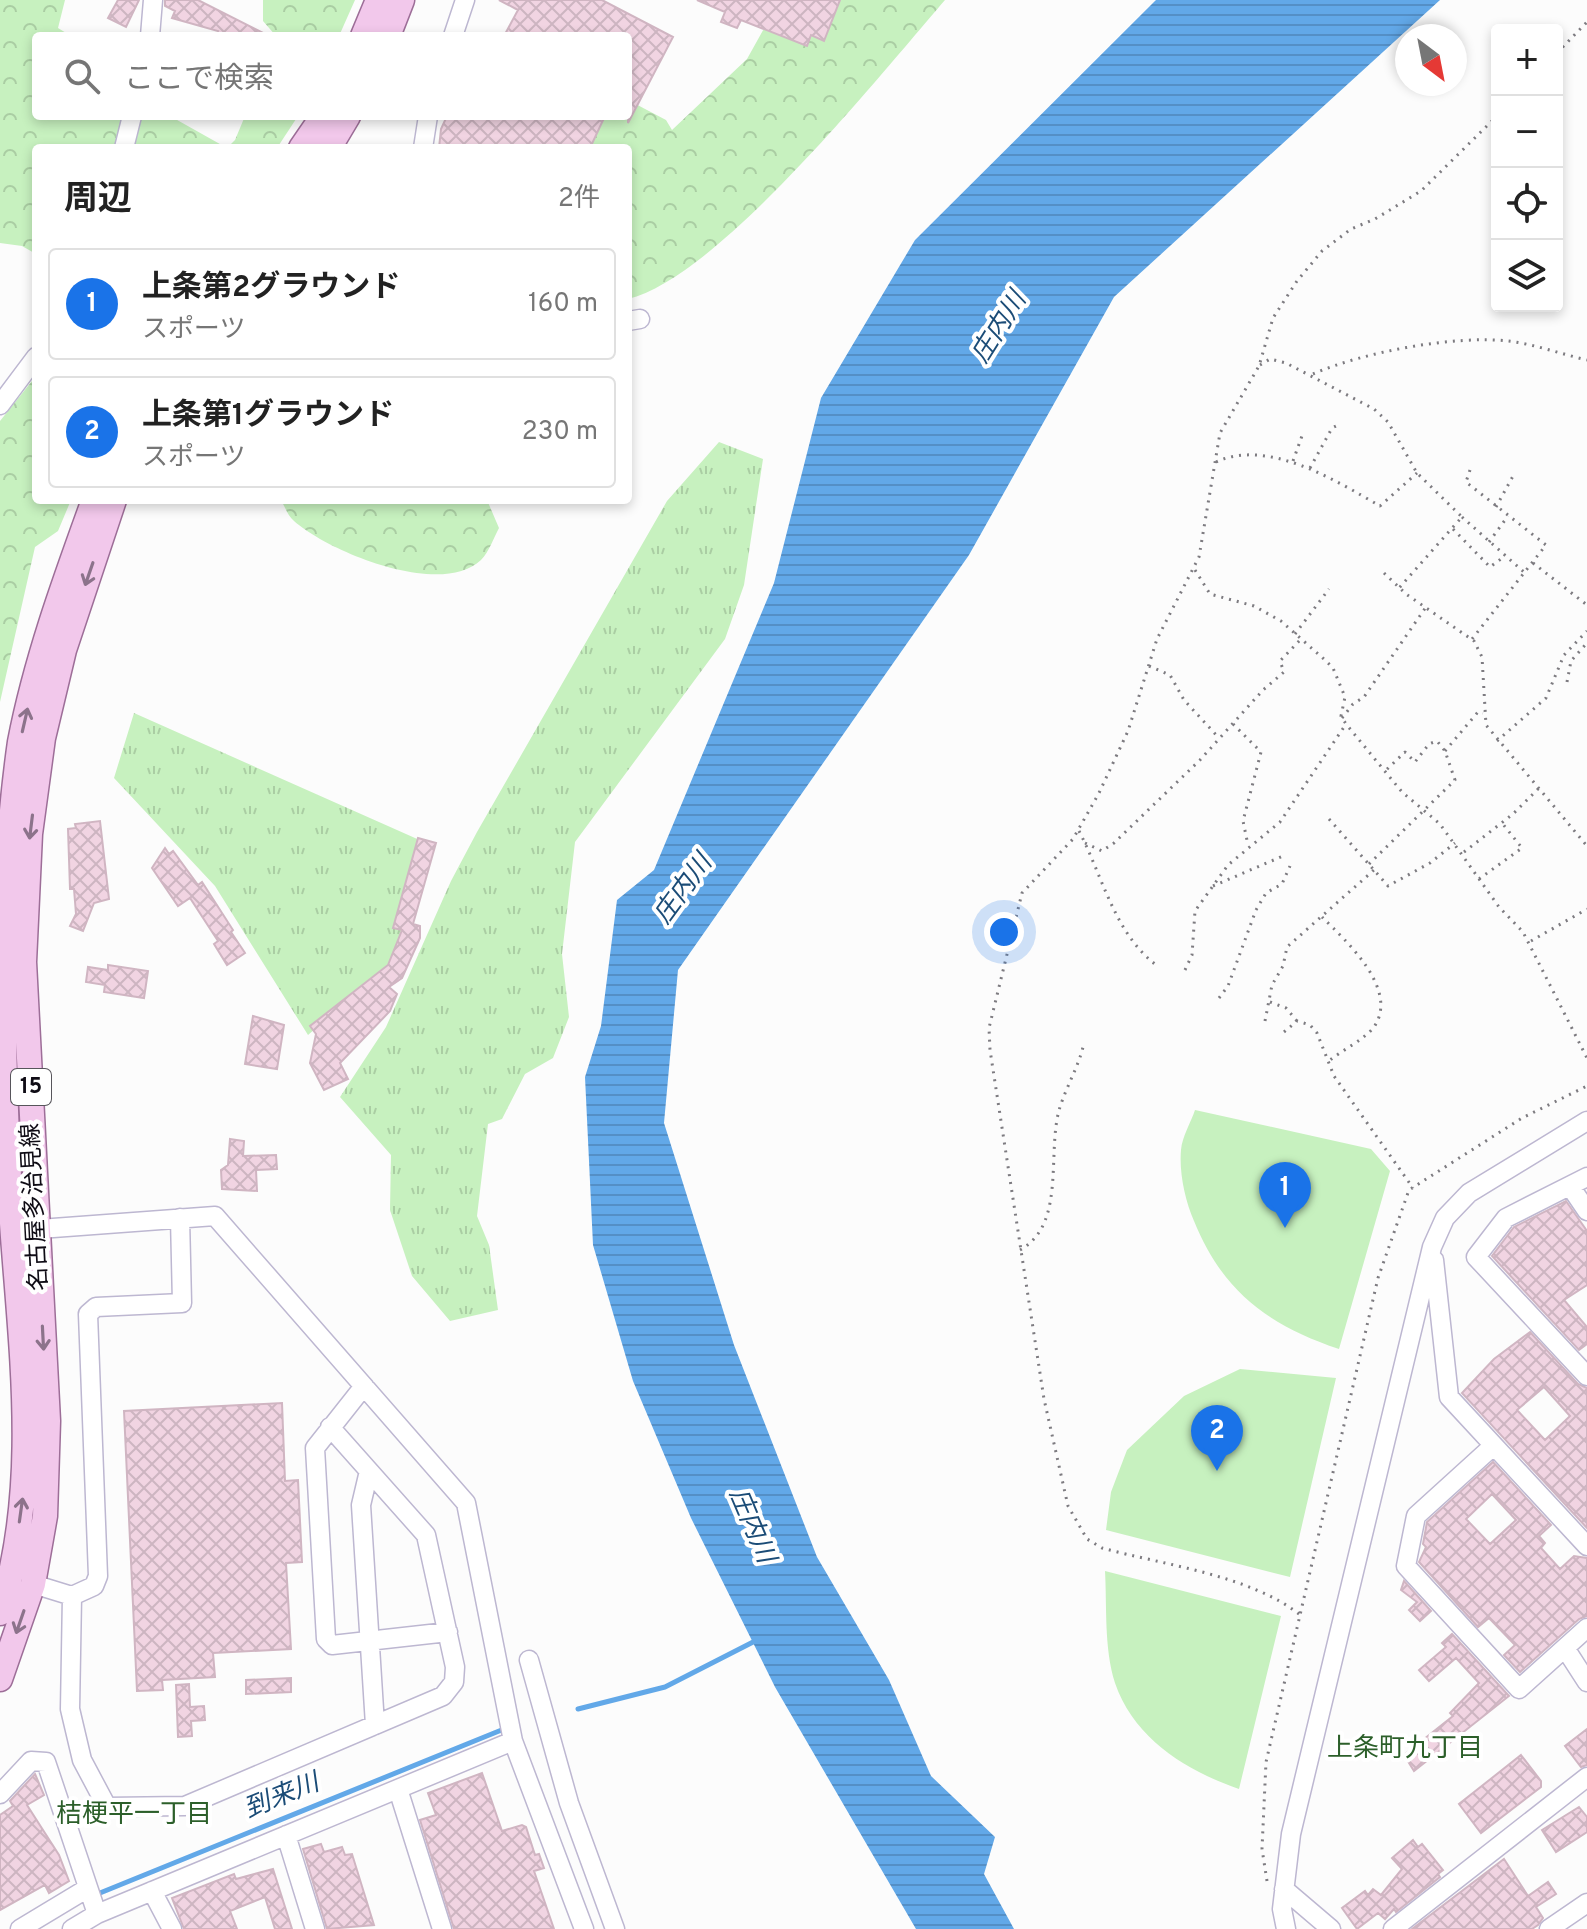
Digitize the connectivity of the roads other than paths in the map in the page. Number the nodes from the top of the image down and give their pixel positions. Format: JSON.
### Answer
{"nodes":[{"id":1,"x":153,"y":0,"type":"edge"},
{"id":2,"x":378,"y":0,"type":"edge"},
{"id":3,"x":402,"y":0,"type":"edge"},
{"id":4,"x":463,"y":1,"type":"edge"},
{"id":5,"x":150,"y":32,"type":"edge"},
{"id":6,"x":365,"y":32,"type":"edge"},
{"id":7,"x":390,"y":32,"type":"edge"},
{"id":8,"x":454,"y":32,"type":"edge"},
{"id":9,"x":131,"y":120,"type":"edge"},
{"id":10,"x":320,"y":120,"type":"edge"},
{"id":11,"x":346,"y":120,"type":"edge"},
{"id":12,"x":427,"y":120,"type":"edge"},
{"id":13,"x":125,"y":144,"type":"edge"},
{"id":14,"x":304,"y":144,"type":"edge"},
{"id":15,"x":331,"y":144,"type":"edge"},
{"id":16,"x":424,"y":144,"type":"edge"},
{"id":17,"x":32,"y":362,"type":"edge"},
{"id":18,"x":0,"y":405,"type":"edge"},
{"id":19,"x":93,"y":504,"type":"edge"},
{"id":20,"x":113,"y":504,"type":"edge"},
{"id":21,"x":1587,"y":1121,"type":"edge"},
{"id":22,"x":1587,"y":1177,"type":"edge"},
{"id":23,"x":1570,"y":1186,"type":"junction"},
{"id":24,"x":1587,"y":1211,"type":"edge"},
{"id":25,"x":180,"y":1218,"type":"junction"},
{"id":26,"x":38,"y":1227,"type":"junction"},
{"id":27,"x":13,"y":1232,"type":"junction"},
{"id":28,"x":1432,"y":1247,"type":"junction"},
{"id":29,"x":1587,"y":1376,"type":"edge"},
{"id":30,"x":364,"y":1386,"type":"junction"},
{"id":31,"x":330,"y":1427,"type":"junction"},
{"id":32,"x":1492,"y":1447,"type":"junction"},
{"id":33,"x":369,"y":1471,"type":"junction"},
{"id":34,"x":1587,"y":1546,"type":"edge"},
{"id":35,"x":33,"y":1584,"type":"junction"},
{"id":36,"x":72,"y":1596,"type":"junction"},
{"id":37,"x":0,"y":1613,"type":"edge"},
{"id":38,"x":1587,"y":1628,"type":"edge"},
{"id":39,"x":448,"y":1632,"type":"junction"},
{"id":40,"x":369,"y":1641,"type":"junction"},
{"id":41,"x":1565,"y":1648,"type":"junction"},
{"id":42,"x":529,"y":1660,"type":"dead end"},
{"id":43,"x":0,"y":1679,"type":"edge"},
{"id":44,"x":1587,"y":1682,"type":"edge"},
{"id":45,"x":375,"y":1725,"type":"junction"},
{"id":46,"x":513,"y":1741,"type":"junction"},
{"id":47,"x":1587,"y":1777,"type":"edge"},
{"id":48,"x":398,"y":1789,"type":"junction"},
{"id":49,"x":0,"y":1794,"type":"edge"},
{"id":50,"x":286,"y":1835,"type":"junction"},
{"id":51,"x":1284,"y":1889,"type":"junction"},
{"id":52,"x":152,"y":1891,"type":"junction"},
{"id":53,"x":92,"y":1899,"type":"junction"},
{"id":54,"x":1587,"y":1903,"type":"edge"},
{"id":55,"x":20,"y":1929,"type":"edge"},
{"id":56,"x":72,"y":1929,"type":"edge"},
{"id":57,"x":172,"y":1929,"type":"edge"},
{"id":58,"x":315,"y":1929,"type":"edge"},
{"id":59,"x":442,"y":1929,"type":"edge"},
{"id":60,"x":584,"y":1929,"type":"edge"},
{"id":61,"x":615,"y":1929,"type":"edge"},
{"id":62,"x":1286,"y":1929,"type":"edge"},
{"id":63,"x":1331,"y":1929,"type":"edge"},
{"id":64,"x":1393,"y":1929,"type":"edge"},
{"id":65,"x":1549,"y":1929,"type":"edge"}],
"edges":[{"from":1,"to":5,"type":"street"},
{"from":2,"to":6,"type":"main road"},
{"from":3,"to":7,"type":"main road"},
{"from":4,"to":8,"type":"street"},
{"from":9,"to":13,"type":"street"},
{"from":10,"to":14,"type":"main road"},
{"from":11,"to":15,"type":"main road"},
{"from":12,"to":16,"type":"street"},
{"from":17,"to":18,"type":"street"},
{"from":27,"to":19,"type":"main road","name":"名古屋多治見線","number":"15","one_way":true},
{"from":20,"to":26,"type":"main road","name":"名古屋多治見線","number":"15","one_way":true},
{"from":21,"to":28,"type":"street"},
{"from":22,"to":23,"type":"street"},
{"from":23,"to":24,"type":"street"},
{"from":23,"to":29,"type":"street"},
{"from":25,"to":26,"type":"street"},
{"from":25,"to":30,"type":"street"},
{"from":25,"to":36,"type":"street"},
{"from":26,"to":27,"type":"street"},
{"from":26,"to":35,"type":"main road","name":"名古屋多治見線","number":"15","one_way":true},
{"from":37,"to":27,"type":"main road","name":"名古屋多治見線","number":"15","one_way":true},
{"from":28,"to":32,"type":"street"},
{"from":28,"to":51,"type":"street"},
{"from":30,"to":31,"type":"street"},
{"from":30,"to":46,"type":"street"},
{"from":31,"to":33,"type":"street"},
{"from":31,"to":40,"type":"street"},
{"from":32,"to":34,"type":"street"},
{"from":32,"to":41,"type":"street"},
{"from":33,"to":39,"type":"street"},
{"from":33,"to":40,"type":"street"},
{"from":35,"to":36,"type":"street"},
{"from":35,"to":43,"type":"main road","name":"名古屋多治見線","number":"15","one_way":true},
{"from":36,"to":45,"type":"street"},
{"from":38,"to":41,"type":"street"},
{"from":39,"to":40,"type":"street"},
{"from":39,"to":45,"type":"street"},
{"from":40,"to":45,"type":"street"},
{"from":41,"to":44,"type":"street"},
{"from":42,"to":61,"type":"street"},
{"from":46,"to":48,"type":"street"},
{"from":46,"to":60,"type":"street"},
{"from":47,"to":64,"type":"street"},
{"from":48,"to":50,"type":"street"},
{"from":48,"to":59,"type":"street"},
{"from":49,"to":53,"type":"street"},
{"from":50,"to":52,"type":"street"},
{"from":50,"to":58,"type":"street"},
{"from":51,"to":62,"type":"street"},
{"from":51,"to":63,"type":"street"},
{"from":52,"to":53,"type":"street"},
{"from":52,"to":57,"type":"street"},
{"from":53,"to":55,"type":"street"},
{"from":53,"to":56,"type":"street"},
{"from":54,"to":65,"type":"street"}]}
